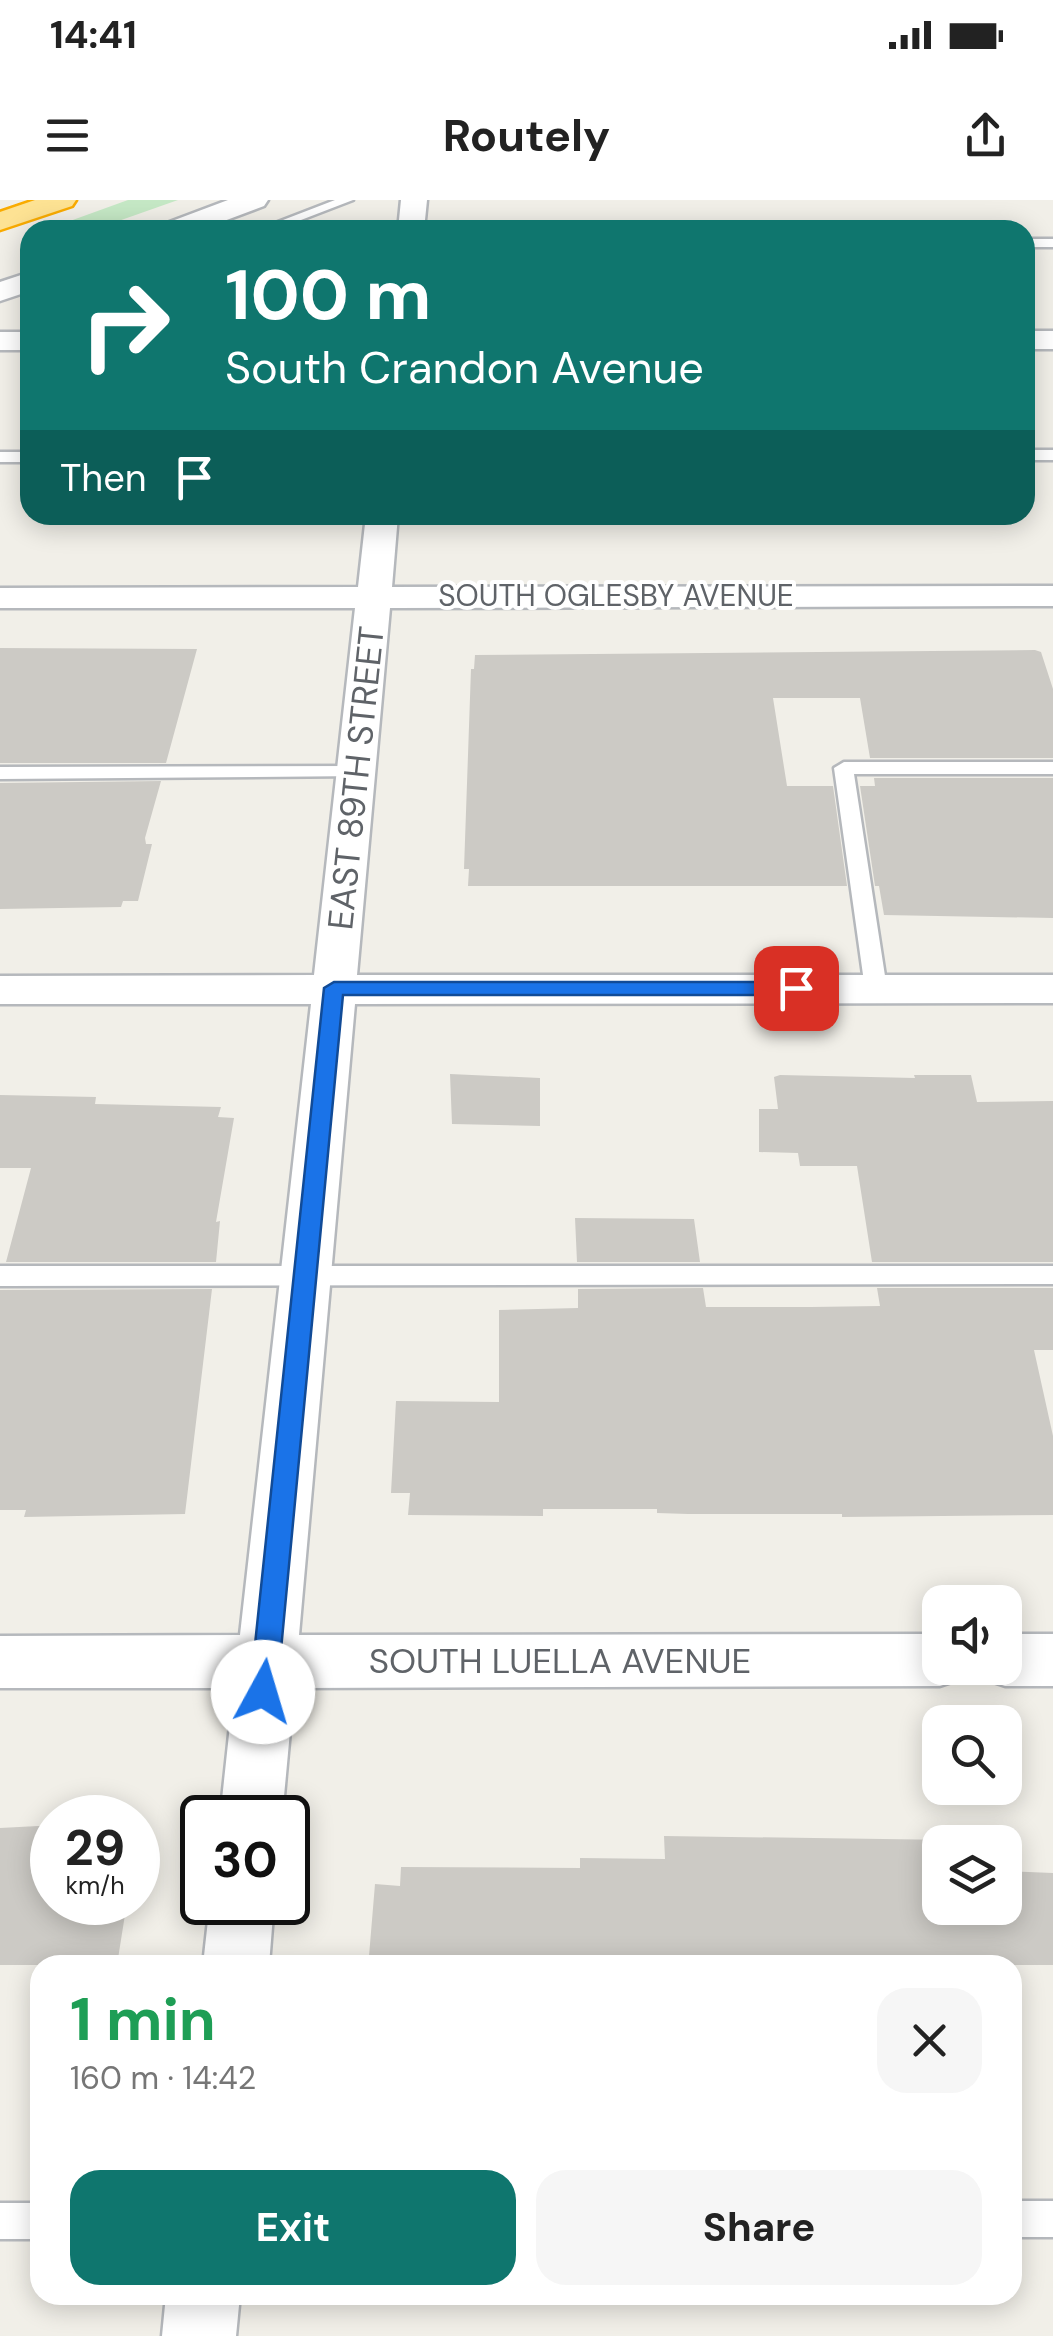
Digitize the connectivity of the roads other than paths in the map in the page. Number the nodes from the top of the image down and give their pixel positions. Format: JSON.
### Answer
{"nodes":[{"id":1,"x":254,"y":200,"type":"edge"},
{"id":2,"x":347,"y":200,"type":"edge"},
{"id":3,"x":50,"y":203,"type":"edge"},
{"id":4,"x":0,"y":213,"type":"edge"},
{"id":5,"x":201,"y":220,"type":"edge"},
{"id":6,"x":291,"y":220,"type":"edge"},
{"id":7,"x":0,"y":223,"type":"edge"},
{"id":8,"x":381,"y":525,"type":"edge"},
{"id":9,"x":374,"y":596,"type":"junction"},
{"id":10,"x":1053,"y":596,"type":"edge"},
{"id":11,"x":0,"y":598,"type":"edge"},
{"id":12,"x":1053,"y":768,"type":"edge"},
{"id":13,"x":356,"y":772,"type":"junction"},
{"id":14,"x":0,"y":773,"type":"edge"},
{"id":15,"x":334,"y":988,"type":"junction"},
{"id":16,"x":876,"y":988,"type":"junction"},
{"id":17,"x":1053,"y":988,"type":"edge"},
{"id":18,"x":0,"y":990,"type":"edge"},
{"id":19,"x":306,"y":1275,"type":"junction"},
{"id":20,"x":1053,"y":1275,"type":"edge"},
{"id":21,"x":0,"y":1276,"type":"edge"},
{"id":22,"x":922,"y":1660,"type":"edge"},
{"id":23,"x":1022,"y":1660,"type":"edge"},
{"id":24,"x":1053,"y":1660,"type":"edge"},
{"id":25,"x":0,"y":1662,"type":"edge"},
{"id":26,"x":266,"y":1662,"type":"junction"},
{"id":27,"x":253,"y":1795,"type":"edge"},
{"id":28,"x":240,"y":1925,"type":"edge"},
{"id":29,"x":237,"y":1955,"type":"edge"},
{"id":30,"x":1022,"y":2219,"type":"edge"},
{"id":31,"x":1053,"y":2219,"type":"edge"},
{"id":32,"x":0,"y":2221,"type":"edge"},
{"id":33,"x":30,"y":2221,"type":"edge"},
{"id":34,"x":202,"y":2305,"type":"edge"},
{"id":35,"x":199,"y":2336,"type":"edge"}],
"edges":[{"from":1,"to":5,"type":"street"},
{"from":2,"to":6,"type":"lane"},
{"from":3,"to":4,"type":"highway"},
{"from":3,"to":7,"type":"highway"},
{"from":8,"to":9,"type":"street","name":"EAST 89TH STREET"},
{"from":9,"to":10,"type":"street","name":"SOUTH OGLESBY AVENUE"},
{"from":9,"to":11,"type":"street","name":"SOUTH OGLESBY AVENUE"},
{"from":9,"to":13,"type":"street","name":"EAST 89TH STREET"},
{"from":12,"to":16,"type":"lane"},
{"from":13,"to":14,"type":"lane"},
{"from":13,"to":15,"type":"street","name":"EAST 89TH STREET"},
{"from":15,"to":16,"type":"street"},
{"from":15,"to":18,"type":"street"},
{"from":15,"to":19,"type":"street","name":"EAST 89TH STREET"},
{"from":16,"to":17,"type":"street"},
{"from":19,"to":20,"type":"lane"},
{"from":19,"to":21,"type":"lane"},
{"from":19,"to":26,"type":"street","name":"EAST 89TH STREET"},
{"from":22,"to":26,"type":"street","name":"SOUTH LUELLA AVENUE"},
{"from":23,"to":24,"type":"street"},
{"from":25,"to":26,"type":"street","name":"SOUTH LUELLA AVENUE"},
{"from":26,"to":27,"type":"street","name":"EAST 89TH STREET"},
{"from":28,"to":29,"type":"street"},
{"from":30,"to":31,"type":"lane"},
{"from":32,"to":33,"type":"lane"},
{"from":34,"to":35,"type":"street"}]}
